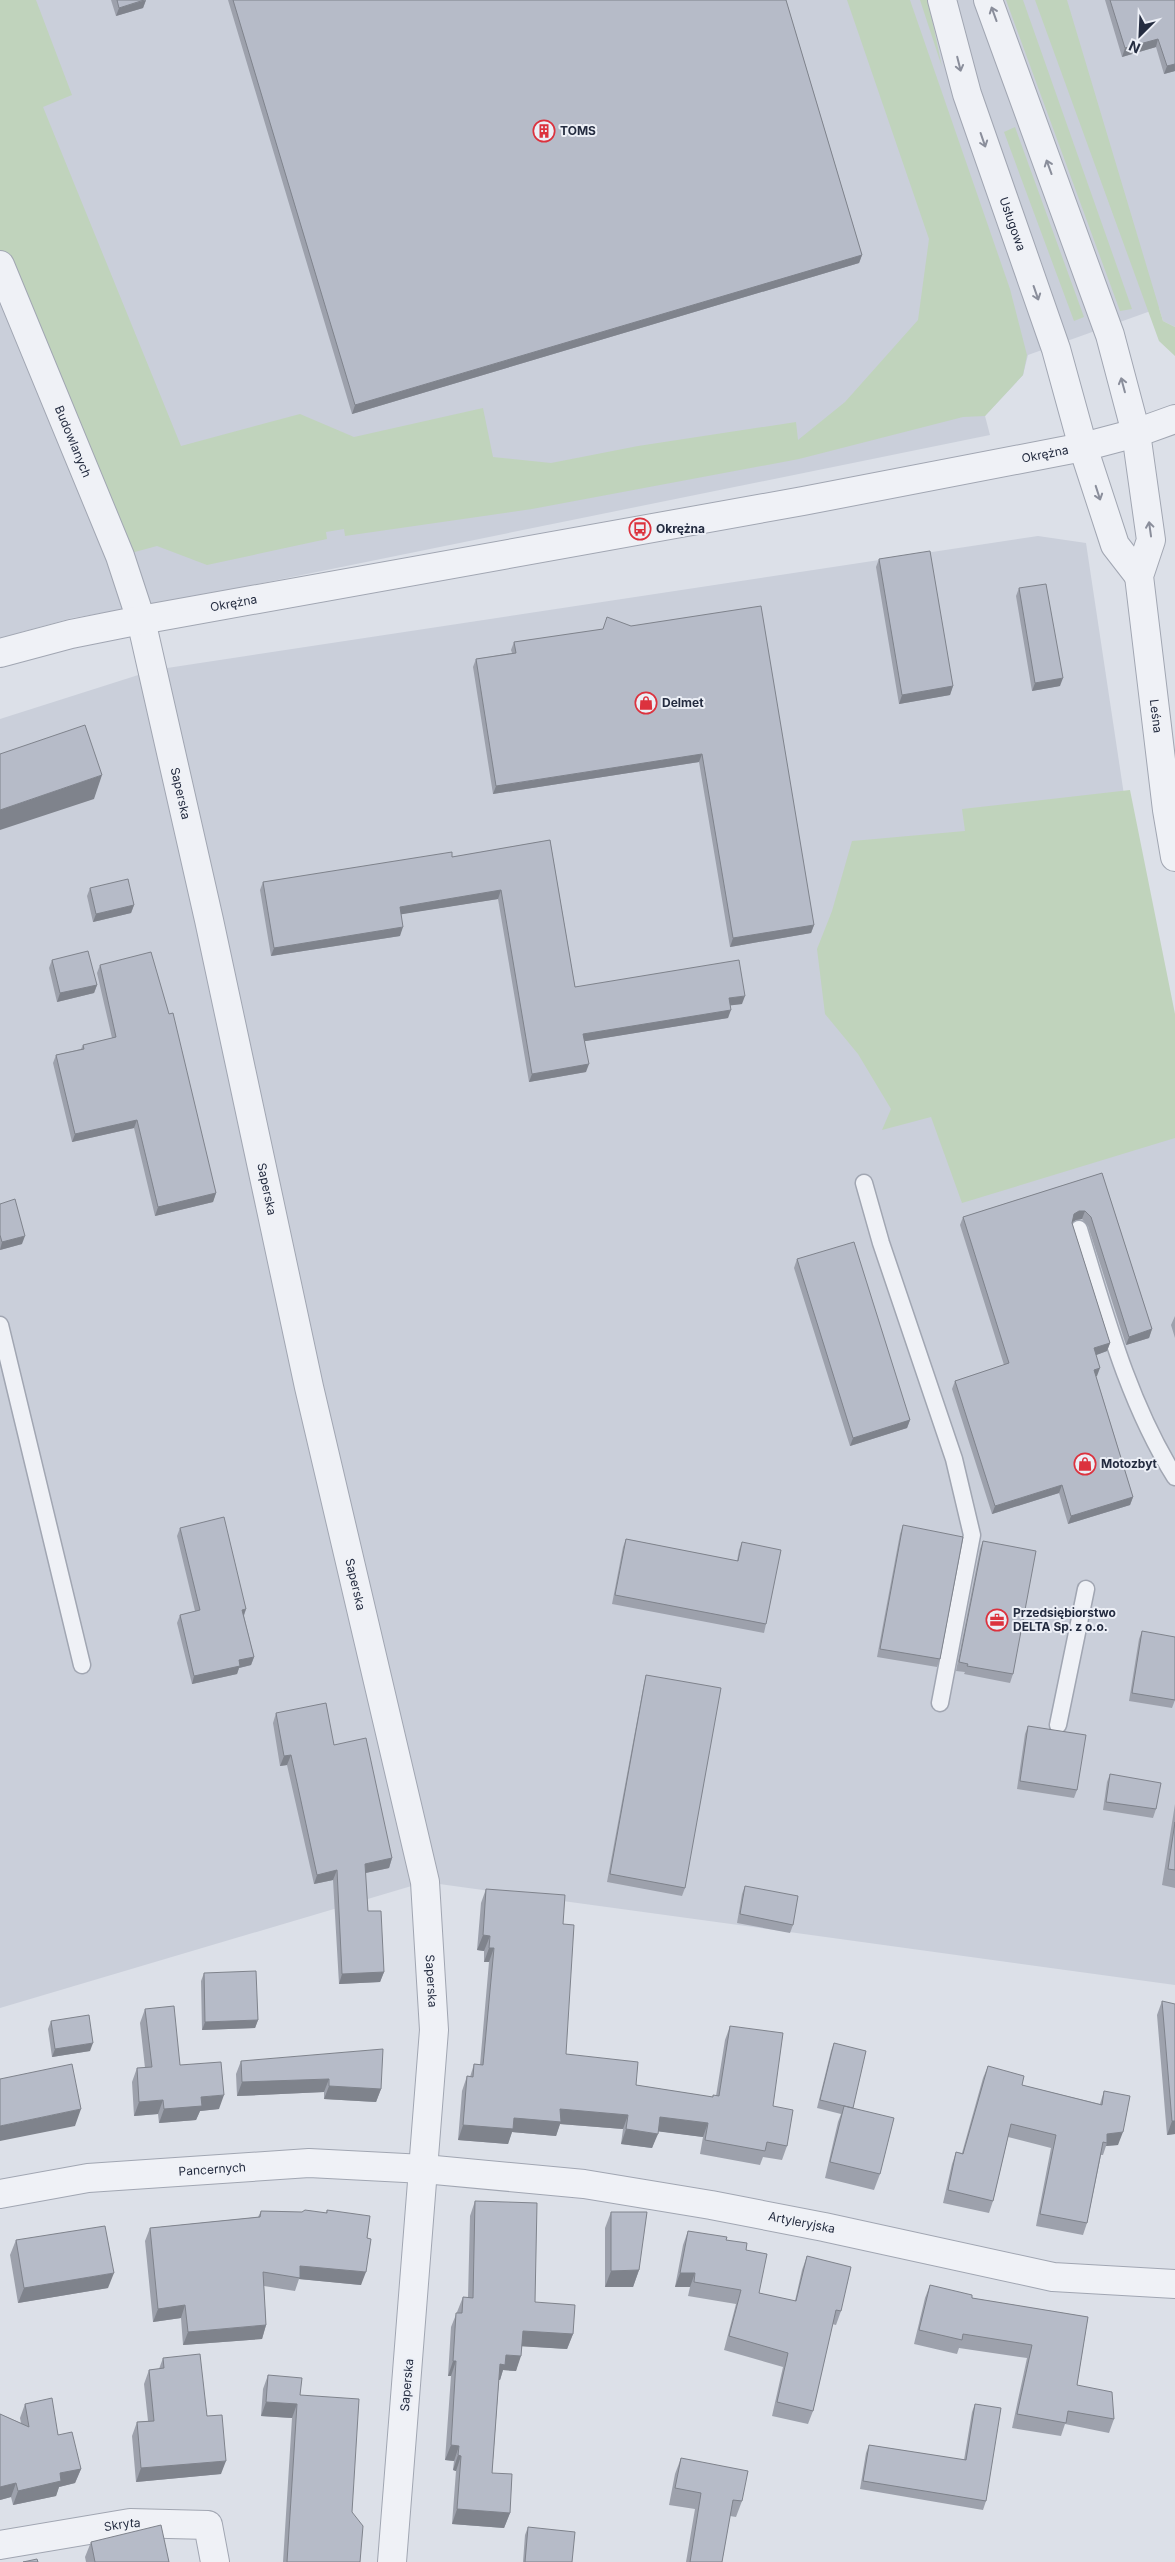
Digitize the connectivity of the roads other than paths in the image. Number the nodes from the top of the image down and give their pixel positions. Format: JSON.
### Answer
{"nodes":[{"id":1,"x":942,"y":0,"type":"edge"},
{"id":2,"x":988,"y":0,"type":"edge"},
{"id":3,"x":0,"y":265,"type":"edge"},
{"id":4,"x":1175,"y":419,"type":"edge"},
{"id":5,"x":1136,"y":432,"type":"junction"},
{"id":6,"x":1083,"y":447,"type":"junction"},
{"id":7,"x":1139,"y":576,"type":"junction"},
{"id":8,"x":141,"y":620,"type":"junction"},
{"id":9,"x":0,"y":653,"type":"edge"},
{"id":10,"x":1175,"y":857,"type":"edge"},
{"id":11,"x":864,"y":1183,"type":"dead end"},
{"id":12,"x":1079,"y":1229,"type":"dead end"},
{"id":13,"x":0,"y":1325,"type":"edge"},
{"id":14,"x":6,"y":1372,"type":"edge"},
{"id":15,"x":1175,"y":1477,"type":"edge"},
{"id":16,"x":1086,"y":1589,"type":"dead end"},
{"id":17,"x":82,"y":1664,"type":"dead end"},
{"id":18,"x":940,"y":1703,"type":"dead end"},
{"id":19,"x":1058,"y":1725,"type":"dead end"},
{"id":20,"x":424,"y":2169,"type":"junction"},
{"id":21,"x":0,"y":2194,"type":"edge"},
{"id":22,"x":1175,"y":2284,"type":"edge"},
{"id":23,"x":0,"y":2545,"type":"edge"},
{"id":24,"x":215,"y":2562,"type":"edge"},
{"id":25,"x":392,"y":2562,"type":"edge"}],
"edges":[{"from":1,"to":6,"type":"street","name":"Usługowa","one_way":true},
{"from":5,"to":2,"type":"street","one_way":true},
{"from":3,"to":8,"type":"street","name":"Budowlanych"},
{"from":4,"to":5,"type":"street","name":"Okrężna"},
{"from":5,"to":6,"type":"street","name":"Okrężna"},
{"from":7,"to":5,"type":"street","name":"Leśna","one_way":true},
{"from":6,"to":7,"type":"street","one_way":true},
{"from":6,"to":8,"type":"street","name":"Okrężna"},
{"from":7,"to":10,"type":"street","name":"Leśna"},
{"from":8,"to":9,"type":"street","name":"Okrężna"},
{"from":8,"to":20,"type":"street","name":"Saperska"},
{"from":11,"to":18,"type":"lane"},
{"from":12,"to":15,"type":"lane"},
{"from":13,"to":14,"type":"lane"},
{"from":14,"to":17,"type":"lane"},
{"from":16,"to":19,"type":"lane"},
{"from":20,"to":21,"type":"street","name":"Pancernych"},
{"from":20,"to":22,"type":"street","name":"Artyleryjska"},
{"from":20,"to":25,"type":"street","name":"Saperska"},
{"from":23,"to":24,"type":"street","name":"Skryta"}]}
